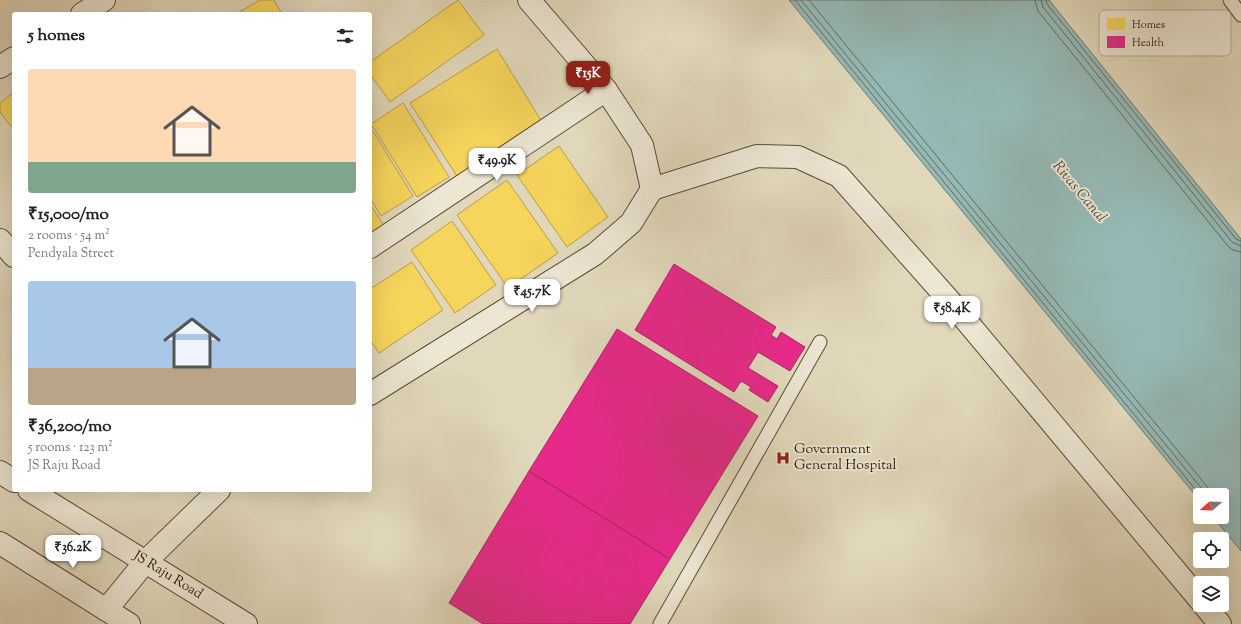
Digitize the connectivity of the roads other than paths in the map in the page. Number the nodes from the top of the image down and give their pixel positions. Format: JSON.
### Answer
{"nodes":[{"id":1,"x":104,"y":0,"type":"edge"},
{"id":2,"x":529,"y":0,"type":"edge"},
{"id":3,"x":1230,"y":0,"type":"edge"},
{"id":4,"x":85,"y":12,"type":"edge"},
{"id":5,"x":1241,"y":15,"type":"edge"},
{"id":6,"x":12,"y":59,"type":"edge"},
{"id":7,"x":0,"y":67,"type":"edge"},
{"id":8,"x":606,"y":90,"type":"junction"},
{"id":9,"x":652,"y":189,"type":"junction"},
{"id":10,"x":0,"y":240,"type":"edge"},
{"id":11,"x":372,"y":246,"type":"edge"},
{"id":12,"x":12,"y":254,"type":"edge"},
{"id":13,"x":820,"y":342,"type":"dead end"},
{"id":14,"x":372,"y":393,"type":"edge"},
{"id":15,"x":0,"y":472,"type":"edge"},
{"id":16,"x":12,"y":480,"type":"edge"},
{"id":17,"x":32,"y":492,"type":"edge"},
{"id":18,"x":217,"y":492,"type":"edge"},
{"id":19,"x":0,"y":543,"type":"edge"},
{"id":20,"x":146,"y":561,"type":"junction"},
{"id":21,"x":1193,"y":592,"type":"edge"},
{"id":22,"x":106,"y":610,"type":"junction"},
{"id":23,"x":1210,"y":612,"type":"edge"},
{"id":24,"x":129,"y":624,"type":"edge"},
{"id":25,"x":246,"y":624,"type":"edge"},
{"id":26,"x":660,"y":624,"type":"edge"},
{"id":27,"x":1220,"y":624,"type":"edge"}],
"edges":[{"from":1,"to":4,"type":"street"},
{"from":2,"to":8,"type":"street"},
{"from":3,"to":5,"type":"lane"},
{"from":6,"to":7,"type":"street"},
{"from":8,"to":9,"type":"street"},
{"from":8,"to":11,"type":"street"},
{"from":9,"to":14,"type":"street"},
{"from":9,"to":21,"type":"street"},
{"from":10,"to":12,"type":"street"},
{"from":13,"to":26,"type":"lane"},
{"from":15,"to":16,"type":"street"},
{"from":17,"to":20,"type":"street","name":"JS Raju Road"},
{"from":18,"to":20,"type":"street"},
{"from":19,"to":22,"type":"street"},
{"from":20,"to":22,"type":"street"},
{"from":20,"to":25,"type":"street","name":"JS Raju Road"},
{"from":22,"to":24,"type":"street"},
{"from":23,"to":27,"type":"street"}]}
